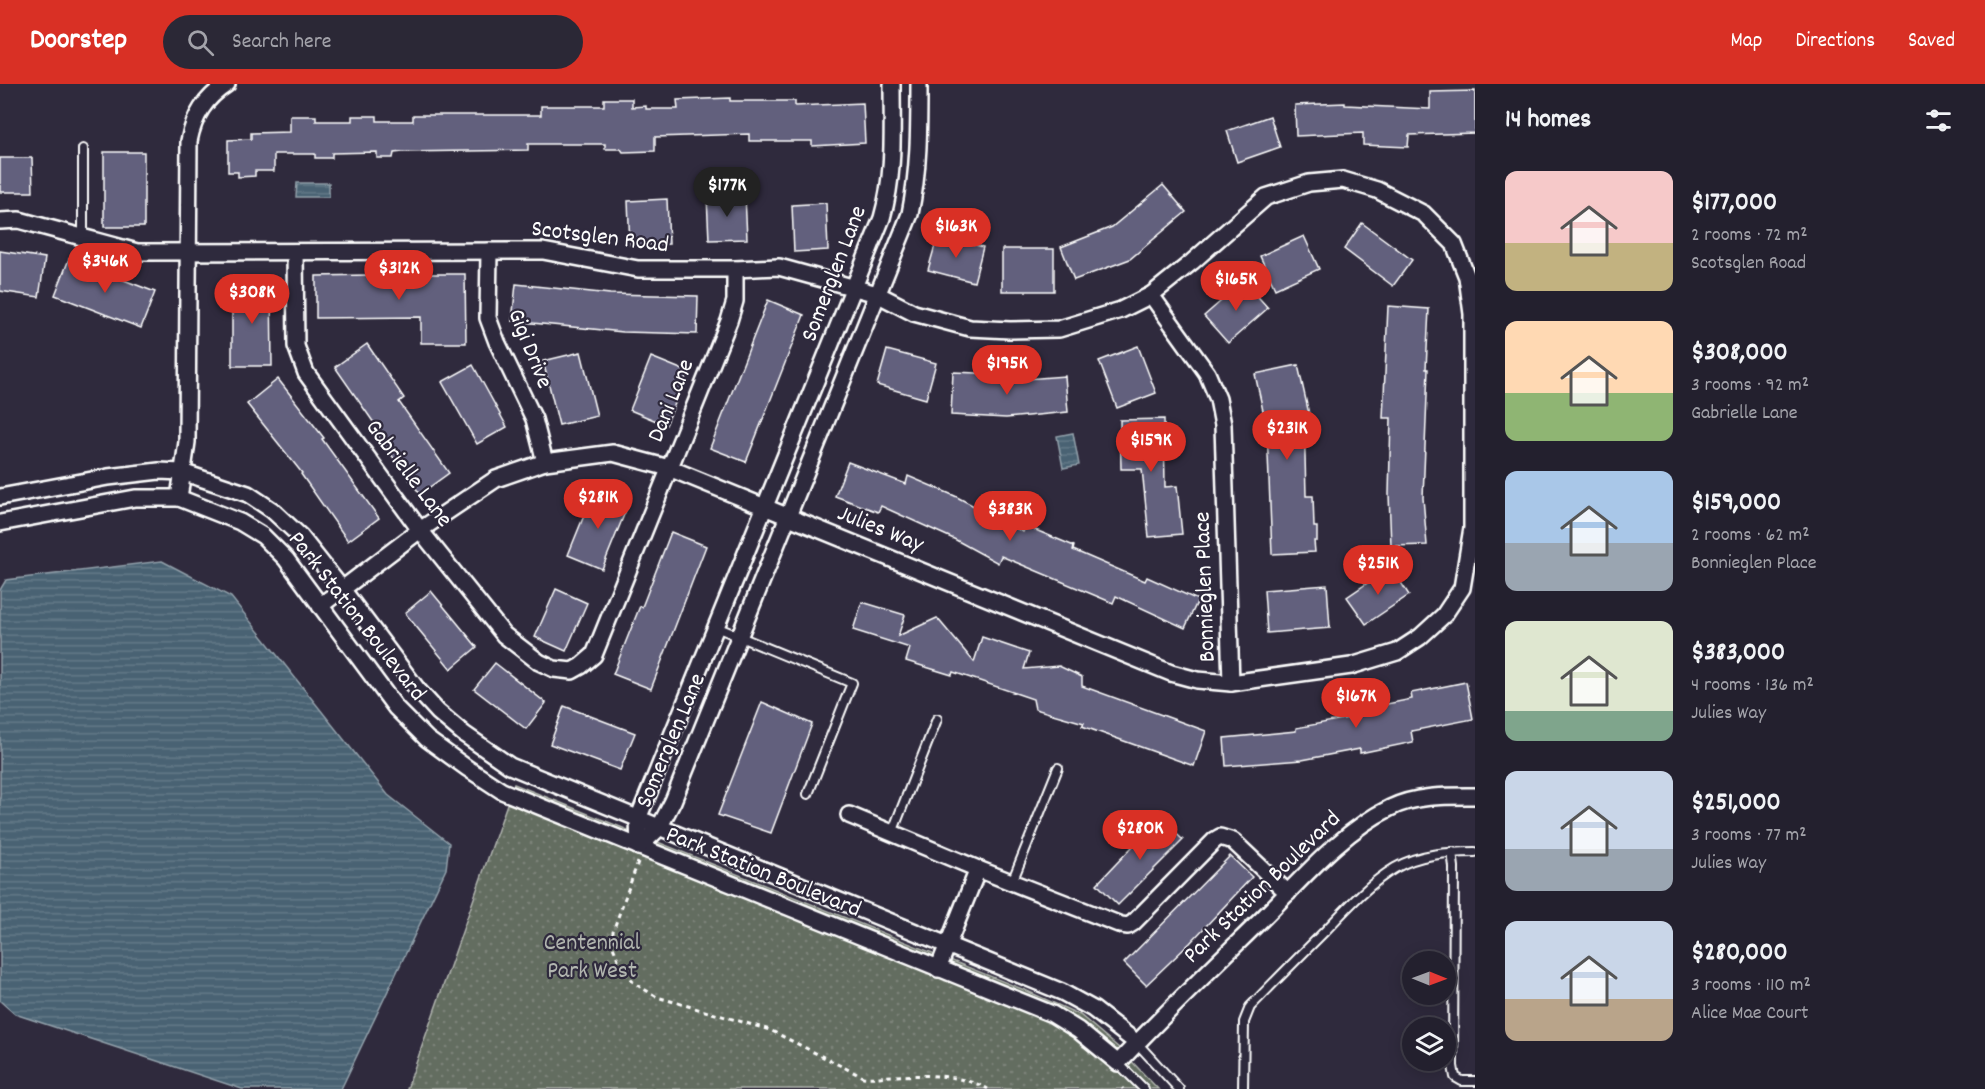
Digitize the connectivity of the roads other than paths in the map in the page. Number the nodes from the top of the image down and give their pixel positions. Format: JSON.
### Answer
{"nodes":[{"id":1,"x":226,"y":84,"type":"edge"},
{"id":2,"x":892,"y":84,"type":"edge"},
{"id":3,"x":919,"y":84,"type":"edge"},
{"id":4,"x":83,"y":149,"type":"dead end"},
{"id":5,"x":0,"y":221,"type":"edge"},
{"id":6,"x":83,"y":237,"type":"junction"},
{"id":7,"x":489,"y":251,"type":"junction"},
{"id":8,"x":295,"y":252,"type":"junction"},
{"id":9,"x":188,"y":253,"type":"junction"},
{"id":10,"x":735,"y":269,"type":"junction"},
{"id":11,"x":854,"y":288,"type":"junction"},
{"id":12,"x":877,"y":294,"type":"junction"},
{"id":13,"x":1150,"y":295,"type":"junction"},
{"id":14,"x":545,"y":462,"type":"junction"},
{"id":15,"x":669,"y":468,"type":"junction"},
{"id":16,"x":182,"y":472,"type":"junction"},
{"id":17,"x":0,"y":497,"type":"edge"},
{"id":18,"x":179,"y":498,"type":"junction"},
{"id":19,"x":766,"y":507,"type":"junction"},
{"id":20,"x":789,"y":516,"type":"junction"},
{"id":21,"x":0,"y":523,"type":"edge"},
{"id":22,"x":420,"y":530,"type":"junction"},
{"id":23,"x":342,"y":589,"type":"junction"},
{"id":24,"x":320,"y":606,"type":"junction"},
{"id":25,"x":1444,"y":615,"type":"joint"},
{"id":26,"x":716,"y":627,"type":"junction"},
{"id":27,"x":740,"y":637,"type":"junction"},
{"id":28,"x":572,"y":671,"type":"joint"},
{"id":29,"x":1231,"y":683,"type":"junction"},
{"id":30,"x":937,"y":719,"type":"dead end"},
{"id":31,"x":1058,"y":768,"type":"dead end"},
{"id":32,"x":808,"y":794,"type":"dead end"},
{"id":33,"x":1475,"y":796,"type":"edge"},
{"id":34,"x":849,"y":815,"type":"dead end"},
{"id":35,"x":638,"y":819,"type":"junction"},
{"id":36,"x":659,"y":828,"type":"junction"},
{"id":37,"x":892,"y":833,"type":"junction"},
{"id":38,"x":639,"y":847,"type":"junction"},
{"id":39,"x":1452,"y":852,"type":"junction"},
{"id":40,"x":1475,"y":852,"type":"edge"},
{"id":41,"x":978,"y":869,"type":"junction"},
{"id":42,"x":1012,"y":882,"type":"junction"},
{"id":43,"x":1288,"y":893,"type":"junction"},
{"id":44,"x":948,"y":946,"type":"junction"},
{"id":45,"x":938,"y":969,"type":"junction"},
{"id":46,"x":1137,"y":1043,"type":"junction"},
{"id":47,"x":1118,"y":1063,"type":"junction"},
{"id":48,"x":1475,"y":1081,"type":"edge"},
{"id":49,"x":1144,"y":1089,"type":"edge"},
{"id":50,"x":1179,"y":1089,"type":"edge"},
{"id":51,"x":1243,"y":1089,"type":"edge"}],
"edges":[{"from":1,"to":9,"type":"street"},
{"from":2,"to":11,"type":"street","name":"Somerglen Lane"},
{"from":3,"to":12,"type":"street","name":"Somerglen Lane"},
{"from":4,"to":6,"type":"lane"},
{"from":5,"to":6,"type":"street","name":"Scotsglen Road"},
{"from":6,"to":9,"type":"street","name":"Scotsglen Road"},
{"from":7,"to":8,"type":"street","name":"Scotsglen Road"},
{"from":7,"to":10,"type":"street","name":"Scotsglen Road"},
{"from":7,"to":14,"type":"street","name":"Gigi Drive"},
{"from":8,"to":9,"type":"street","name":"Scotsglen Road"},
{"from":8,"to":22,"type":"street","name":"Gabrielle Lane"},
{"from":9,"to":16,"type":"street"},
{"from":10,"to":11,"type":"street","name":"Scotsglen Road"},
{"from":10,"to":15,"type":"street","name":"Dani Lane"},
{"from":11,"to":12,"type":"street","name":"Scotsglen Road"},
{"from":11,"to":19,"type":"street","name":"Somerglen Lane"},
{"from":12,"to":13,"type":"street","name":"Scotsglen Road"},
{"from":12,"to":20,"type":"street","name":"Somerglen Lane"},
{"from":13,"to":25,"type":"street","name":"Scotsglen Road"},
{"from":13,"to":29,"type":"street","name":"Bonnieglen Place"},
{"from":14,"to":15,"type":"street","name":"Julies Way"},
{"from":14,"to":22,"type":"street","name":"Julies Way"},
{"from":15,"to":19,"type":"street","name":"Julies Way"},
{"from":15,"to":28,"type":"street","name":"Dani Lane"},
{"from":16,"to":17,"type":"street","name":"Park Station Boulevard"},
{"from":16,"to":18,"type":"street"},
{"from":16,"to":23,"type":"street","name":"Park Station Boulevard"},
{"from":18,"to":21,"type":"street","name":"Park Station Boulevard"},
{"from":18,"to":24,"type":"street","name":"Park Station Boulevard"},
{"from":19,"to":20,"type":"street","name":"Julies Way"},
{"from":19,"to":26,"type":"street","name":"Somerglen Lane"},
{"from":20,"to":27,"type":"street","name":"Somerglen Lane"},
{"from":20,"to":29,"type":"street","name":"Julies Way"},
{"from":22,"to":23,"type":"street","name":"Julies Way"},
{"from":22,"to":28,"type":"street","name":"Gabrielle Lane"},
{"from":23,"to":24,"type":"street","name":"Julies Way"},
{"from":23,"to":35,"type":"street","name":"Park Station Boulevard"},
{"from":24,"to":38,"type":"street","name":"Park Station Boulevard"},
{"from":25,"to":29,"type":"street","name":"Julies Way"},
{"from":26,"to":27,"type":"lane"},
{"from":26,"to":35,"type":"street","name":"Somerglen Lane"},
{"from":27,"to":32,"type":"lane"},
{"from":27,"to":36,"type":"street","name":"Somerglen Lane"},
{"from":30,"to":37,"type":"lane"},
{"from":31,"to":42,"type":"lane"},
{"from":33,"to":43,"type":"street","name":"Park Station Boulevard"},
{"from":34,"to":37,"type":"street"},
{"from":35,"to":36,"type":"street","name":"Park Station Boulevard"},
{"from":35,"to":38,"type":"street","name":"Somerglen Lane"},
{"from":36,"to":38,"type":"street","name":"Somerglen Lane"},
{"from":36,"to":44,"type":"street","name":"Park Station Boulevard"},
{"from":37,"to":41,"type":"street"},
{"from":38,"to":45,"type":"street","name":"Park Station Boulevard"},
{"from":39,"to":40,"type":"lane"},
{"from":39,"to":48,"type":"lane"},
{"from":39,"to":51,"type":"lane"},
{"from":41,"to":42,"type":"street"},
{"from":41,"to":44,"type":"street"},
{"from":42,"to":43,"type":"street"},
{"from":43,"to":46,"type":"street","name":"Park Station Boulevard"},
{"from":44,"to":45,"type":"street"},
{"from":44,"to":46,"type":"street","name":"Park Station Boulevard"},
{"from":45,"to":47,"type":"street","name":"Park Station Boulevard"},
{"from":46,"to":47,"type":"street","name":"Park Station Boulevard"},
{"from":46,"to":50,"type":"lane"},
{"from":47,"to":49,"type":"lane"}]}
